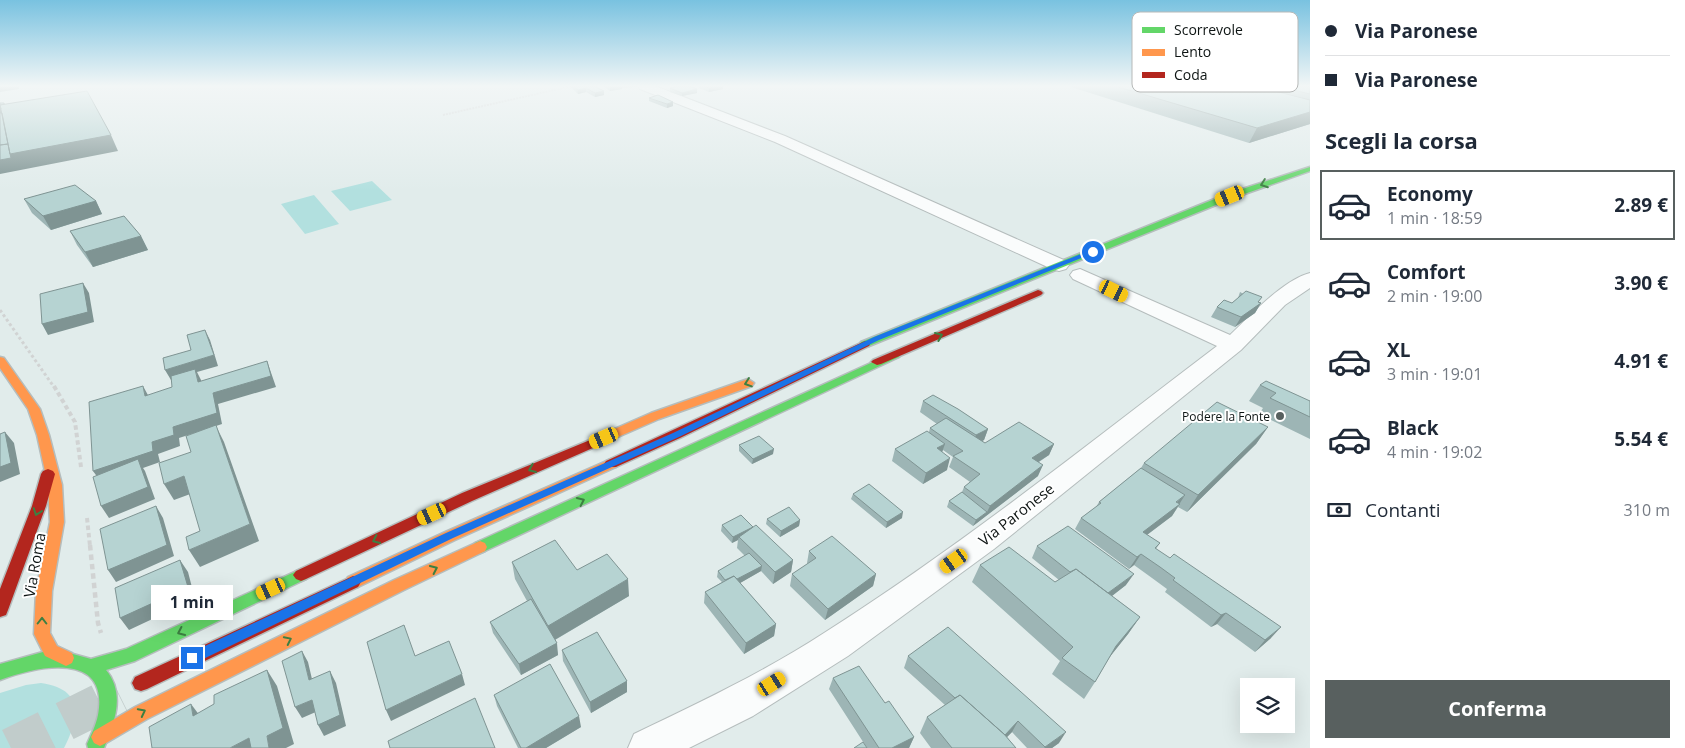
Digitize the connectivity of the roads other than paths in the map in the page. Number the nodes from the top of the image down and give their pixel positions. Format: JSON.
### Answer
{"nodes":[{"id":1,"x":734,"y":121,"type":"edge"},
{"id":2,"x":1310,"y":169,"type":"edge"},
{"id":3,"x":1310,"y":178,"type":"edge"},
{"id":4,"x":1260,"y":198,"type":"dead end"},
{"id":5,"x":1059,"y":265,"type":"junction"},
{"id":6,"x":1083,"y":274,"type":"dead end"},
{"id":7,"x":1310,"y":279,"type":"edge"},
{"id":8,"x":1044,"y":290,"type":"dead end"},
{"id":9,"x":876,"y":338,"type":"junction"},
{"id":10,"x":1233,"y":345,"type":"junction"},
{"id":11,"x":895,"y":355,"type":"junction"},
{"id":12,"x":0,"y":360,"type":"edge"},
{"id":13,"x":775,"y":374,"type":"dead end"},
{"id":14,"x":756,"y":380,"type":"dead end"},
{"id":15,"x":676,"y":435,"type":"junction"},
{"id":16,"x":51,"y":466,"type":"junction"},
{"id":17,"x":0,"y":610,"type":"edge"},
{"id":18,"x":66,"y":658,"type":"junction"},
{"id":19,"x":92,"y":666,"type":"junction"},
{"id":20,"x":0,"y":672,"type":"edge"},
{"id":21,"x":141,"y":683,"type":"dead end"},
{"id":22,"x":100,"y":737,"type":"junction"},
{"id":23,"x":94,"y":748,"type":"edge"},
{"id":24,"x":648,"y":748,"type":"edge"}],
"edges":[{"from":1,"to":5,"type":"street"},
{"from":2,"to":5,"type":"main road","one_way":true},
{"from":3,"to":4,"type":"main road"},
{"from":5,"to":9,"type":"main road"},
{"from":6,"to":10,"type":"street"},
{"from":7,"to":10,"type":"street","name":"Via Paronese"},
{"from":11,"to":8,"type":"main road","one_way":true},
{"from":9,"to":13,"type":"main road"},
{"from":9,"to":15,"type":"main road"},
{"from":10,"to":24,"type":"street","name":"Via Paronese"},
{"from":11,"to":15,"type":"main road"},
{"from":22,"to":11,"type":"main road","one_way":true},
{"from":12,"to":16,"type":"main road","name":"Via Roma"},
{"from":14,"to":19,"type":"main road","one_way":true},
{"from":15,"to":21,"type":"main road"},
{"from":16,"to":17,"type":"main road","name":"Via Roma","one_way":true},
{"from":18,"to":16,"type":"main road","name":"Via Roma","one_way":true},
{"from":18,"to":19,"type":"main road","name":"Via Roma"},
{"from":18,"to":20,"type":"main road","name":"Via Roma"},
{"from":19,"to":22,"type":"main road"},
{"from":22,"to":23,"type":"main road"}]}
